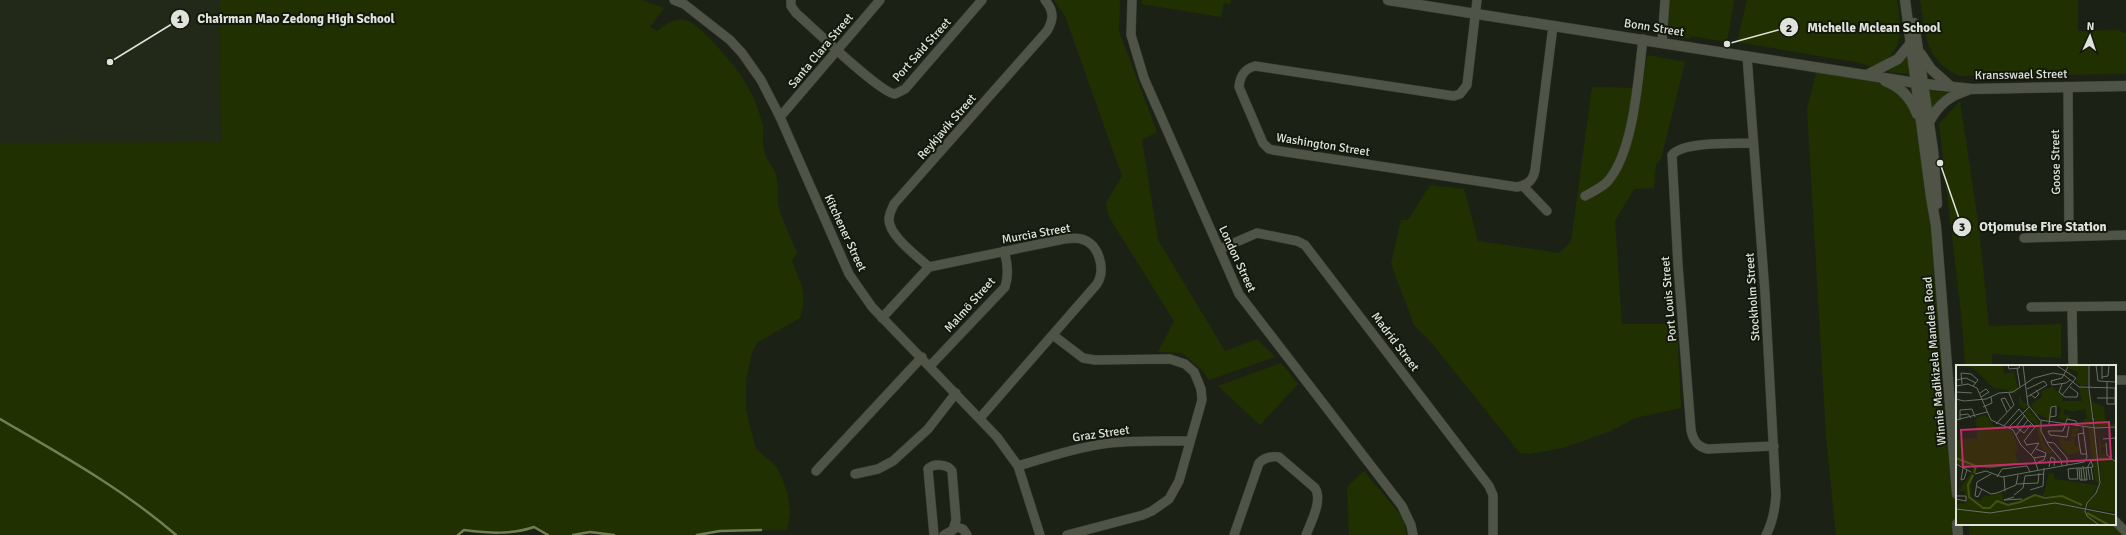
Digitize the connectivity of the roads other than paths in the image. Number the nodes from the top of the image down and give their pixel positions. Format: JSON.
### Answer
{"nodes":[{"id":1,"x":674,"y":0,"type":"edge"},
{"id":2,"x":791,"y":0,"type":"edge"},
{"id":3,"x":880,"y":0,"type":"edge"},
{"id":4,"x":982,"y":0,"type":"edge"},
{"id":5,"x":1045,"y":0,"type":"edge"},
{"id":6,"x":1132,"y":0,"type":"edge"},
{"id":7,"x":1388,"y":0,"type":"edge"},
{"id":8,"x":1477,"y":0,"type":"edge"},
{"id":9,"x":1665,"y":0,"type":"edge"},
{"id":10,"x":1905,"y":0,"type":"edge"},
{"id":11,"x":1911,"y":0,"type":"edge"},
{"id":12,"x":686,"y":2,"type":"edge"},
{"id":13,"x":1414,"y":2,"type":"edge"},
{"id":14,"x":1475,"y":14,"type":"junction"},
{"id":15,"x":1553,"y":26,"type":"junction"},
{"id":16,"x":1643,"y":39,"type":"junction"},
{"id":17,"x":1662,"y":42,"type":"junction"},
{"id":18,"x":1914,"y":45,"type":"junction"},
{"id":19,"x":837,"y":49,"type":"junction"},
{"id":20,"x":1747,"y":56,"type":"junction"},
{"id":21,"x":1869,"y":74,"type":"junction"},
{"id":22,"x":1920,"y":83,"type":"junction"},
{"id":23,"x":1950,"y":86,"type":"junction"},
{"id":24,"x":2126,"y":86,"type":"edge"},
{"id":25,"x":2068,"y":87,"type":"junction"},
{"id":26,"x":1972,"y":89,"type":"junction"},
{"id":27,"x":780,"y":118,"type":"junction"},
{"id":28,"x":1925,"y":122,"type":"junction"},
{"id":29,"x":1753,"y":143,"type":"junction"},
{"id":30,"x":1523,"y":186,"type":"junction"},
{"id":31,"x":1585,"y":196,"type":"dead end"},
{"id":32,"x":1547,"y":211,"type":"dead end"},
{"id":33,"x":2126,"y":235,"type":"edge"},
{"id":34,"x":2069,"y":236,"type":"junction"},
{"id":35,"x":2024,"y":238,"type":"dead end"},
{"id":36,"x":1220,"y":249,"type":"junction"},
{"id":37,"x":1004,"y":251,"type":"junction"},
{"id":38,"x":929,"y":267,"type":"junction"},
{"id":39,"x":2126,"y":306,"type":"edge"},
{"id":40,"x":2031,"y":307,"type":"dead end"},
{"id":41,"x":2072,"y":308,"type":"junction"},
{"id":42,"x":882,"y":318,"type":"junction"},
{"id":43,"x":1053,"y":335,"type":"junction"},
{"id":44,"x":922,"y":357,"type":"junction"},
{"id":45,"x":2073,"y":365,"type":"edge"},
{"id":46,"x":930,"y":366,"type":"junction"},
{"id":47,"x":956,"y":393,"type":"junction"},
{"id":48,"x":980,"y":418,"type":"junction"},
{"id":49,"x":1189,"y":441,"type":"junction"},
{"id":50,"x":1774,"y":446,"type":"junction"},
{"id":51,"x":1018,"y":466,"type":"junction"},
{"id":52,"x":816,"y":471,"type":"dead end"},
{"id":53,"x":855,"y":474,"type":"dead end"},
{"id":54,"x":1956,"y":481,"type":"edge"},
{"id":55,"x":2116,"y":522,"type":"edge"},
{"id":56,"x":1957,"y":525,"type":"edge"},
{"id":57,"x":956,"y":527,"type":"junction"},
{"id":58,"x":2126,"y":532,"type":"edge"},
{"id":59,"x":934,"y":535,"type":"edge"},
{"id":60,"x":944,"y":535,"type":"edge"},
{"id":61,"x":967,"y":535,"type":"edge"},
{"id":62,"x":1040,"y":535,"type":"edge"},
{"id":63,"x":1067,"y":535,"type":"edge"},
{"id":64,"x":1234,"y":535,"type":"edge"},
{"id":65,"x":1306,"y":535,"type":"edge"},
{"id":66,"x":1412,"y":535,"type":"edge"},
{"id":67,"x":1494,"y":535,"type":"edge"},
{"id":68,"x":1766,"y":535,"type":"edge"},
{"id":69,"x":1958,"y":535,"type":"edge"}],
"edges":[{"from":1,"to":12,"type":"street","name":"Kitchener Street"},
{"from":2,"to":19,"type":"street"},
{"from":3,"to":19,"type":"street","name":"Santa Clara Street"},
{"from":4,"to":19,"type":"street","name":"Port Said Street"},
{"from":5,"to":38,"type":"street","name":"Reykjavik Street"},
{"from":6,"to":36,"type":"street","name":"London Street"},
{"from":7,"to":13,"type":"main road","name":"Bonn Street"},
{"from":8,"to":14,"type":"street"},
{"from":9,"to":17,"type":"street"},
{"from":10,"to":18,"type":"main road","name":"Winnie Madikizela Mandela Road"},
{"from":11,"to":18,"type":"main road","name":"Winnie Madikizela Mandela Road"},
{"from":12,"to":27,"type":"street","name":"Kitchener Street"},
{"from":13,"to":14,"type":"main road","name":"Bonn Street"},
{"from":14,"to":15,"type":"main road","name":"Bonn Street"},
{"from":14,"to":30,"type":"street","name":"Washington Street"},
{"from":15,"to":16,"type":"main road","name":"Bonn Street"},
{"from":15,"to":30,"type":"street"},
{"from":16,"to":17,"type":"main road","name":"Bonn Street"},
{"from":16,"to":31,"type":"street"},
{"from":17,"to":20,"type":"main road","name":"Bonn Street"},
{"from":18,"to":21,"type":"main road"},
{"from":18,"to":22,"type":"main road","name":"Winnie Madikizela Mandela Road"},
{"from":18,"to":23,"type":"main road"},
{"from":19,"to":27,"type":"street","name":"Santa Clara Street"},
{"from":20,"to":21,"type":"main road","name":"Bonn Street"},
{"from":20,"to":29,"type":"street","name":"Stockholm Street"},
{"from":21,"to":22,"type":"main road","name":"Bonn Street"},
{"from":21,"to":28,"type":"main road"},
{"from":22,"to":23,"type":"main road","name":"Kransswael Street"},
{"from":22,"to":28,"type":"main road","name":"Winnie Madikizela Mandela Road"},
{"from":23,"to":26,"type":"main road","name":"Kransswael Street"},
{"from":24,"to":25,"type":"main road","name":"Kransswael Street"},
{"from":25,"to":26,"type":"main road","name":"Kransswael Street"},
{"from":25,"to":34,"type":"street","name":"Goose Street"},
{"from":26,"to":28,"type":"main road"},
{"from":27,"to":42,"type":"street","name":"Kitchener Street"},
{"from":28,"to":54,"type":"main road","name":"Winnie Madikizela Mandela Road"},
{"from":29,"to":50,"type":"street","name":"Stockholm Street"},
{"from":29,"to":50,"type":"street","name":"Port Louis Street"},
{"from":30,"to":32,"type":"street"},
{"from":33,"to":34,"type":"street"},
{"from":34,"to":35,"type":"street"},
{"from":36,"to":66,"type":"street","name":"London Street"},
{"from":36,"to":67,"type":"street","name":"Madrid Street"},
{"from":37,"to":38,"type":"street","name":"Murcia Street"},
{"from":37,"to":43,"type":"street","name":"Murcia Street"},
{"from":37,"to":46,"type":"street","name":"Malmö Street"},
{"from":38,"to":42,"type":"street"},
{"from":39,"to":41,"type":"street"},
{"from":40,"to":41,"type":"street"},
{"from":41,"to":45,"type":"street"},
{"from":42,"to":44,"type":"street","name":"Kitchener Street"},
{"from":43,"to":48,"type":"street","name":"Murcia Street"},
{"from":43,"to":49,"type":"street"},
{"from":44,"to":46,"type":"street","name":"Kitchener Street"},
{"from":44,"to":52,"type":"street"},
{"from":46,"to":47,"type":"street","name":"Kitchener Street"},
{"from":47,"to":48,"type":"street","name":"Kitchener Street"},
{"from":47,"to":53,"type":"street"},
{"from":48,"to":51,"type":"street","name":"Kitchener Street"},
{"from":49,"to":51,"type":"street","name":"Graz Street"},
{"from":49,"to":63,"type":"street"},
{"from":50,"to":68,"type":"street","name":"Stockholm Street"},
{"from":51,"to":62,"type":"street","name":"Kitchener Street"},
{"from":55,"to":58,"type":"street"},
{"from":56,"to":69,"type":"main road"},
{"from":57,"to":59,"type":"street"},
{"from":57,"to":60,"type":"street"},
{"from":57,"to":61,"type":"street"},
{"from":64,"to":65,"type":"street"}]}
